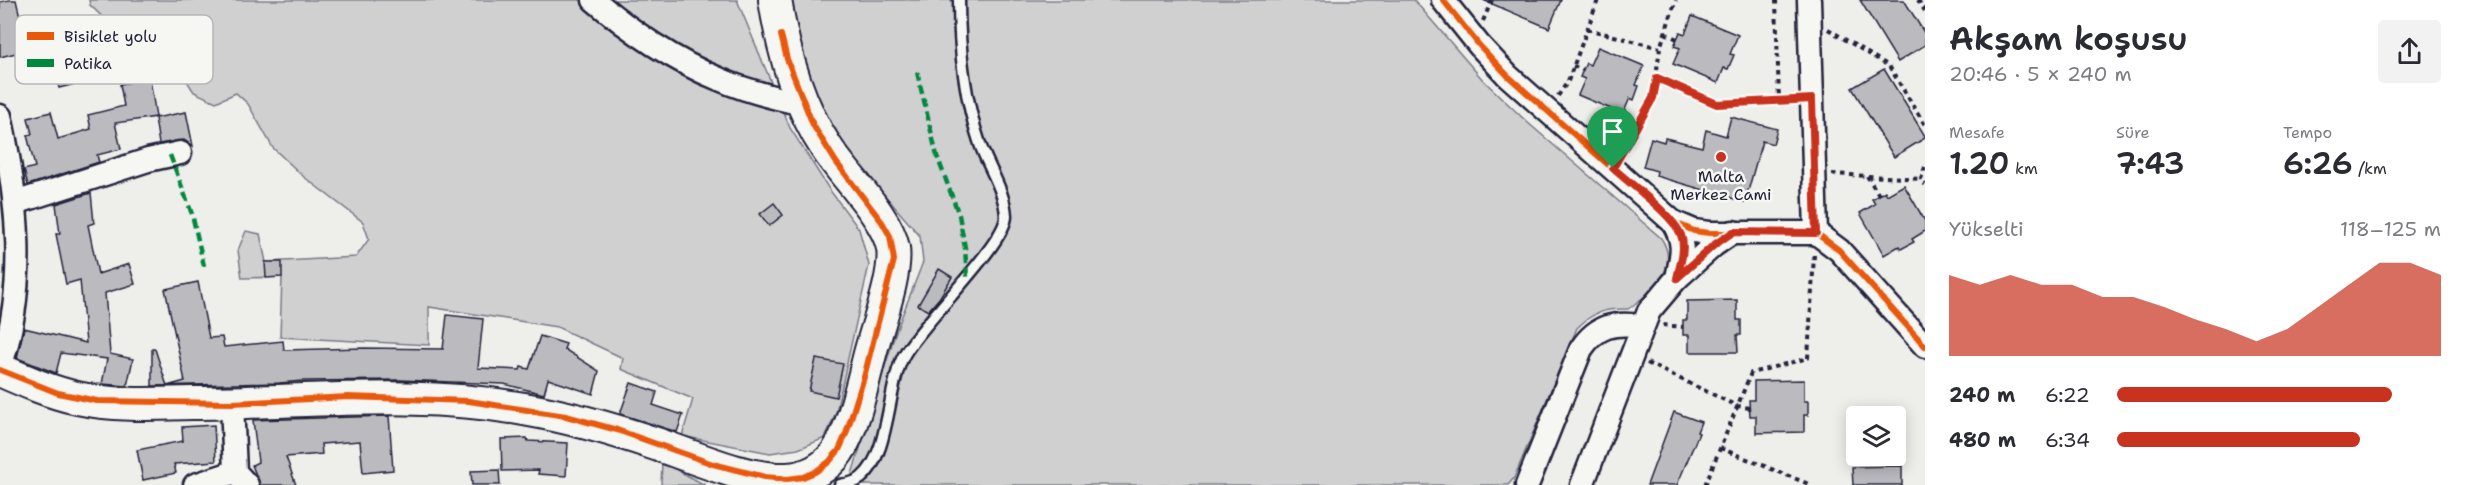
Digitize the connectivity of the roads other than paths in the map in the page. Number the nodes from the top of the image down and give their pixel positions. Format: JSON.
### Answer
{"nodes":[{"id":1,"x":594,"y":0,"type":"edge"},
{"id":2,"x":763,"y":0,"type":"edge"},
{"id":3,"x":776,"y":0,"type":"edge"},
{"id":4,"x":959,"y":0,"type":"edge"},
{"id":5,"x":1445,"y":1,"type":"edge"},
{"id":6,"x":1809,"y":9,"type":"edge"},
{"id":7,"x":781,"y":35,"type":"junction"},
{"id":8,"x":804,"y":104,"type":"junction"},
{"id":9,"x":0,"y":116,"type":"edge"},
{"id":10,"x":180,"y":153,"type":"dead end"},
{"id":11,"x":15,"y":203,"type":"junction"},
{"id":12,"x":1673,"y":222,"type":"junction"},
{"id":13,"x":1733,"y":232,"type":"junction"},
{"id":14,"x":1816,"y":233,"type":"junction"},
{"id":15,"x":1677,"y":278,"type":"junction"},
{"id":16,"x":1901,"y":318,"type":"junction"},
{"id":17,"x":1642,"y":326,"type":"junction"},
{"id":18,"x":1925,"y":329,"type":"edge"},
{"id":19,"x":1925,"y":346,"type":"edge"},
{"id":20,"x":0,"y":368,"type":"edge"},
{"id":21,"x":232,"y":403,"type":"junction"},
{"id":22,"x":241,"y":478,"type":"edge"},
{"id":23,"x":821,"y":481,"type":"edge"},
{"id":24,"x":195,"y":485,"type":"edge"},
{"id":25,"x":1527,"y":485,"type":"edge"},
{"id":26,"x":1581,"y":485,"type":"edge"}],
"edges":[{"from":1,"to":8,"type":"street"},
{"from":2,"to":7,"type":"street"},
{"from":3,"to":7,"type":"street"},
{"from":4,"to":23,"type":"lane"},
{"from":5,"to":12,"type":"street"},
{"from":6,"to":14,"type":"street"},
{"from":7,"to":8,"type":"street"},
{"from":8,"to":23,"type":"street"},
{"from":9,"to":11,"type":"street"},
{"from":10,"to":11,"type":"street"},
{"from":11,"to":20,"type":"street"},
{"from":12,"to":13,"type":"street"},
{"from":12,"to":15,"type":"street"},
{"from":13,"to":14,"type":"street"},
{"from":13,"to":15,"type":"street"},
{"from":14,"to":16,"type":"street"},
{"from":15,"to":17,"type":"street"},
{"from":16,"to":18,"type":"street"},
{"from":16,"to":19,"type":"street"},
{"from":17,"to":25,"type":"street"},
{"from":17,"to":26,"type":"street"},
{"from":20,"to":21,"type":"street"},
{"from":21,"to":22,"type":"street"},
{"from":21,"to":23,"type":"street"},
{"from":22,"to":24,"type":"street"}]}
